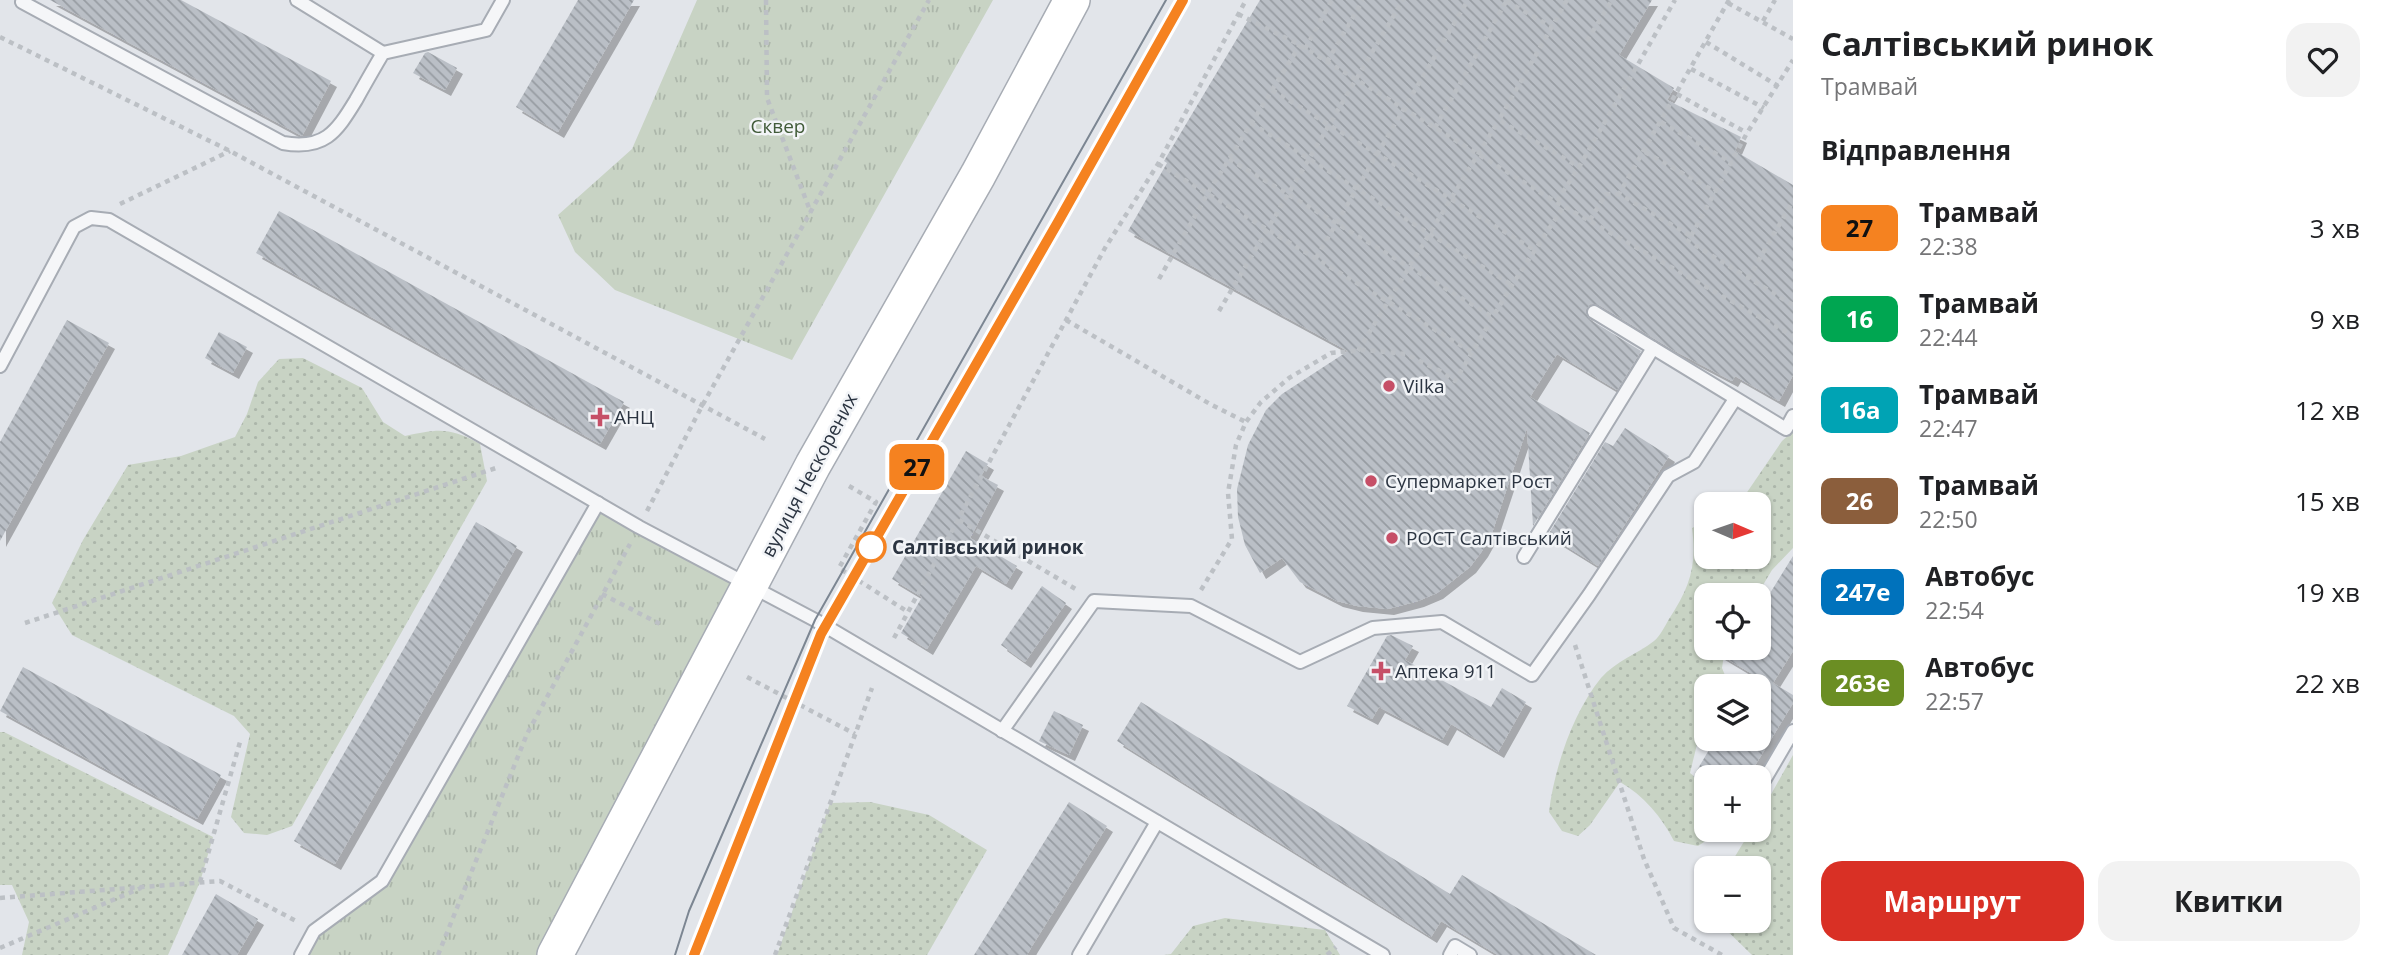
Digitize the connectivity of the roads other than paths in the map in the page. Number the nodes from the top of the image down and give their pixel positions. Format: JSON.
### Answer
{"nodes":[{"id":1,"x":297,"y":0,"type":"edge"},
{"id":2,"x":503,"y":0,"type":"edge"},
{"id":3,"x":1072,"y":0,"type":"edge"},
{"id":4,"x":22,"y":2,"type":"dead end"},
{"id":5,"x":383,"y":53,"type":"junction"},
{"id":6,"x":1594,"y":312,"type":"dead end"},
{"id":7,"x":1653,"y":348,"type":"junction"},
{"id":8,"x":0,"y":366,"type":"edge"},
{"id":9,"x":1735,"y":400,"type":"junction"},
{"id":10,"x":1793,"y":416,"type":"edge"},
{"id":11,"x":598,"y":503,"type":"junction"},
{"id":12,"x":1524,"y":557,"type":"dead end"},
{"id":13,"x":749,"y":586,"type":"junction"},
{"id":14,"x":1002,"y":731,"type":"junction"},
{"id":15,"x":1793,"y":731,"type":"edge"},
{"id":16,"x":1771,"y":769,"type":"edge"},
{"id":17,"x":1157,"y":822,"type":"junction"},
{"id":18,"x":300,"y":955,"type":"edge"},
{"id":19,"x":555,"y":955,"type":"edge"},
{"id":20,"x":1079,"y":955,"type":"edge"},
{"id":21,"x":1382,"y":955,"type":"edge"},
{"id":22,"x":1450,"y":955,"type":"edge"},
{"id":23,"x":1470,"y":955,"type":"edge"}],
"edges":[{"from":1,"to":5,"type":"lane"},
{"from":2,"to":5,"type":"lane"},
{"from":3,"to":13,"type":"main road","name":"вулиця Нескорених"},
{"from":4,"to":5,"type":"lane"},
{"from":6,"to":7,"type":"lane"},
{"from":7,"to":9,"type":"lane"},
{"from":7,"to":12,"type":"lane"},
{"from":8,"to":11,"type":"lane"},
{"from":9,"to":10,"type":"lane"},
{"from":9,"to":14,"type":"lane"},
{"from":11,"to":13,"type":"lane"},
{"from":11,"to":18,"type":"lane"},
{"from":13,"to":14,"type":"lane"},
{"from":13,"to":19,"type":"main road","name":"вулиця Нескорених"},
{"from":14,"to":17,"type":"lane"},
{"from":15,"to":16,"type":"lane"},
{"from":17,"to":20,"type":"lane"},
{"from":17,"to":21,"type":"lane"},
{"from":22,"to":23,"type":"lane"}]}
